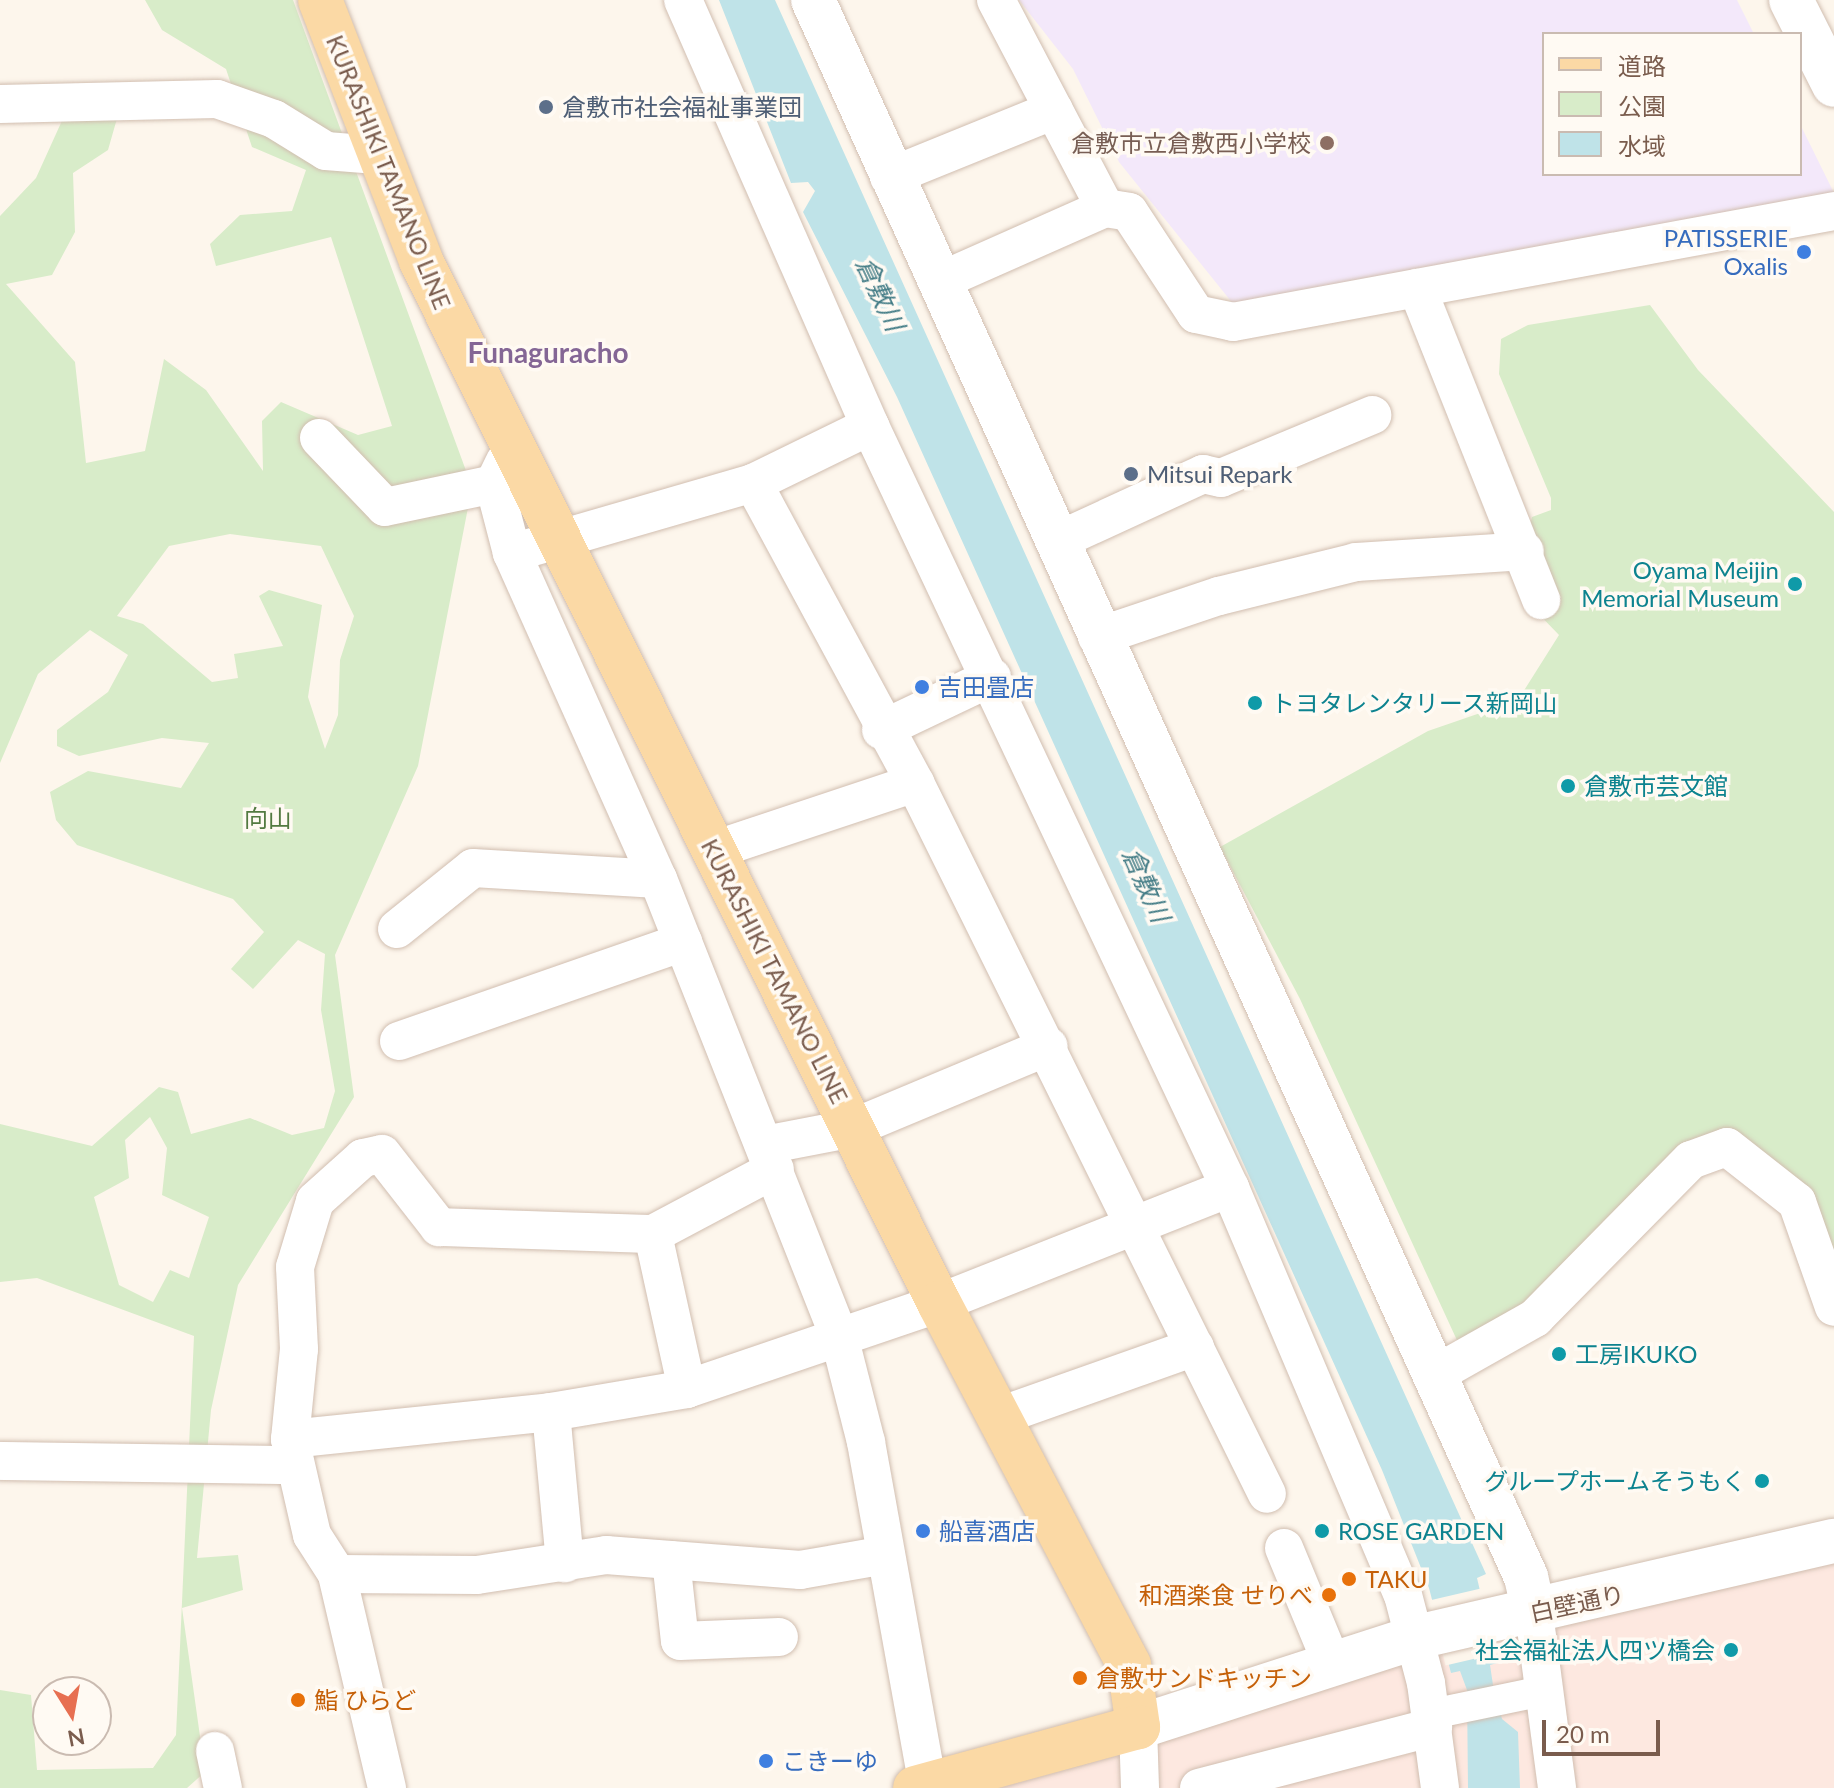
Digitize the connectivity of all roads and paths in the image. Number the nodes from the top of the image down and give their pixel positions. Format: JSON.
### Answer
{"nodes":[{"id":1,"x":320,"y":0,"type":"edge"},
{"id":2,"x":683,"y":0,"type":"edge"},
{"id":3,"x":813,"y":0,"type":"edge"},
{"id":4,"x":996,"y":0,"type":"edge"},
{"id":5,"x":1791,"y":0,"type":"edge"},
{"id":6,"x":1834,"y":85,"type":"edge"},
{"id":7,"x":0,"y":104,"type":"edge"},
{"id":8,"x":1054,"y":110,"type":"junction"},
{"id":9,"x":377,"y":155,"type":"junction"},
{"id":10,"x":889,"y":177,"type":"junction"},
{"id":11,"x":1105,"y":208,"type":"junction"},
{"id":12,"x":1834,"y":211,"type":"edge"},
{"id":13,"x":938,"y":282,"type":"junction"},
{"id":14,"x":1417,"y":288,"type":"junction"},
{"id":15,"x":1372,"y":415,"type":"dead end"},
{"id":16,"x":870,"y":426,"type":"junction"},
{"id":17,"x":319,"y":438,"type":"dead end"},
{"id":18,"x":503,"y":465,"type":"junction"},
{"id":19,"x":753,"y":483,"type":"junction"},
{"id":20,"x":556,"y":539,"type":"junction"},
{"id":21,"x":1055,"y":542,"type":"junction"},
{"id":22,"x":1525,"y":551,"type":"junction"},
{"id":23,"x":512,"y":553,"type":"junction"},
{"id":24,"x":1541,"y":600,"type":"dead end"},
{"id":25,"x":1097,"y":637,"type":"junction"},
{"id":26,"x":992,"y":677,"type":"junction"},
{"id":27,"x":881,"y":730,"type":"junction"},
{"id":28,"x":915,"y":783,"type":"junction"},
{"id":29,"x":714,"y":850,"type":"junction"},
{"id":30,"x":658,"y":879,"type":"junction"},
{"id":31,"x":397,"y":929,"type":"dead end"},
{"id":32,"x":683,"y":942,"type":"junction"},
{"id":33,"x":399,"y":1041,"type":"dead end"},
{"id":34,"x":1049,"y":1046,"type":"junction"},
{"id":35,"x":853,"y":1128,"type":"junction"},
{"id":36,"x":770,"y":1157,"type":"junction"},
{"id":37,"x":1230,"y":1188,"type":"junction"},
{"id":38,"x":1135,"y":1225,"type":"junction"},
{"id":39,"x":653,"y":1234,"type":"junction"},
{"id":40,"x":939,"y":1303,"type":"junction"},
{"id":41,"x":1834,"y":1307,"type":"edge"},
{"id":42,"x":839,"y":1336,"type":"junction"},
{"id":43,"x":1195,"y":1347,"type":"junction"},
{"id":44,"x":1434,"y":1375,"type":"junction"},
{"id":45,"x":687,"y":1389,"type":"junction"},
{"id":46,"x":551,"y":1412,"type":"junction"},
{"id":47,"x":997,"y":1417,"type":"junction"},
{"id":48,"x":293,"y":1452,"type":"junction"},
{"id":49,"x":0,"y":1461,"type":"edge"},
{"id":50,"x":1267,"y":1494,"type":"dead end"},
{"id":51,"x":1834,"y":1541,"type":"edge"},
{"id":52,"x":1284,"y":1548,"type":"dead end"},
{"id":53,"x":886,"y":1555,"type":"junction"},
{"id":54,"x":671,"y":1560,"type":"junction"},
{"id":55,"x":565,"y":1563,"type":"junction"},
{"id":56,"x":337,"y":1574,"type":"junction"},
{"id":57,"x":1534,"y":1613,"type":"junction"},
{"id":58,"x":1427,"y":1635,"type":"junction"},
{"id":59,"x":779,"y":1637,"type":"dead end"},
{"id":60,"x":1332,"y":1664,"type":"junction"},
{"id":61,"x":1548,"y":1690,"type":"junction"},
{"id":62,"x":1443,"y":1716,"type":"junction"},
{"id":63,"x":1138,"y":1727,"type":"junction"},
{"id":64,"x":215,"y":1751,"type":"dead end"},
{"id":65,"x":922,"y":1786,"type":"edge"},
{"id":66,"x":223,"y":1788,"type":"edge"},
{"id":67,"x":387,"y":1788,"type":"edge"},
{"id":68,"x":1140,"y":1788,"type":"edge"},
{"id":69,"x":1199,"y":1788,"type":"edge"},
{"id":70,"x":1440,"y":1788,"type":"edge"},
{"id":71,"x":1557,"y":1788,"type":"edge"}],
"edges":[{"from":1,"to":9,"type":"main road","name":"KURASHIKI TAMANO LINE"},
{"from":2,"to":16,"type":"street"},
{"from":3,"to":10,"type":"street"},
{"from":4,"to":8,"type":"street"},
{"from":5,"to":6,"type":"street"},
{"from":7,"to":9,"type":"street"},
{"from":8,"to":10,"type":"street"},
{"from":8,"to":11,"type":"street"},
{"from":9,"to":18,"type":"main road","name":"KURASHIKI TAMANO LINE"},
{"from":10,"to":13,"type":"street"},
{"from":11,"to":13,"type":"street"},
{"from":11,"to":14,"type":"street"},
{"from":12,"to":14,"type":"street"},
{"from":13,"to":21,"type":"street"},
{"from":14,"to":22,"type":"street"},
{"from":15,"to":21,"type":"street"},
{"from":16,"to":19,"type":"street"},
{"from":16,"to":26,"type":"street"},
{"from":17,"to":18,"type":"street"},
{"from":18,"to":20,"type":"main road","name":"KURASHIKI TAMANO LINE"},
{"from":18,"to":23,"type":"street"},
{"from":19,"to":20,"type":"street"},
{"from":19,"to":27,"type":"street"},
{"from":20,"to":23,"type":"street"},
{"from":20,"to":29,"type":"main road","name":"KURASHIKI TAMANO LINE"},
{"from":21,"to":25,"type":"street"},
{"from":22,"to":24,"type":"street"},
{"from":22,"to":25,"type":"street"},
{"from":23,"to":30,"type":"street"},
{"from":25,"to":44,"type":"street"},
{"from":26,"to":27,"type":"street"},
{"from":26,"to":37,"type":"street"},
{"from":27,"to":28,"type":"street"},
{"from":28,"to":29,"type":"street"},
{"from":28,"to":34,"type":"street"},
{"from":29,"to":35,"type":"main road","name":"KURASHIKI TAMANO LINE"},
{"from":30,"to":31,"type":"street"},
{"from":30,"to":32,"type":"street"},
{"from":32,"to":33,"type":"street"},
{"from":32,"to":36,"type":"street"},
{"from":34,"to":35,"type":"street"},
{"from":34,"to":38,"type":"street"},
{"from":35,"to":36,"type":"street"},
{"from":35,"to":40,"type":"main road","name":"KURASHIKI TAMANO LINE"},
{"from":36,"to":39,"type":"street"},
{"from":36,"to":42,"type":"street"},
{"from":37,"to":38,"type":"street"},
{"from":37,"to":58,"type":"street"},
{"from":38,"to":40,"type":"street"},
{"from":38,"to":43,"type":"street"},
{"from":39,"to":45,"type":"street"},
{"from":39,"to":48,"type":"street"},
{"from":40,"to":42,"type":"street"},
{"from":40,"to":47,"type":"main road","name":"KURASHIKI TAMANO LINE"},
{"from":41,"to":44,"type":"street"},
{"from":42,"to":45,"type":"street"},
{"from":42,"to":53,"type":"street"},
{"from":43,"to":47,"type":"street"},
{"from":43,"to":50,"type":"street"},
{"from":44,"to":57,"type":"street"},
{"from":45,"to":46,"type":"street"},
{"from":46,"to":48,"type":"street"},
{"from":46,"to":55,"type":"street"},
{"from":47,"to":63,"type":"main road","name":"KURASHIKI TAMANO LINE"},
{"from":48,"to":49,"type":"street"},
{"from":48,"to":56,"type":"street"},
{"from":51,"to":57,"type":"street","name":"白壁通り"},
{"from":52,"to":60,"type":"street"},
{"from":53,"to":54,"type":"street"},
{"from":53,"to":65,"type":"street"},
{"from":54,"to":55,"type":"street"},
{"from":54,"to":59,"type":"street"},
{"from":55,"to":56,"type":"street"},
{"from":56,"to":67,"type":"street"},
{"from":57,"to":58,"type":"street","name":"白壁通り"},
{"from":57,"to":61,"type":"street"},
{"from":58,"to":60,"type":"street","name":"白壁通り"},
{"from":58,"to":62,"type":"street"},
{"from":60,"to":63,"type":"street","name":"白壁通り"},
{"from":61,"to":62,"type":"street"},
{"from":61,"to":71,"type":"street"},
{"from":62,"to":69,"type":"street"},
{"from":62,"to":70,"type":"street"},
{"from":63,"to":65,"type":"main road"},
{"from":63,"to":68,"type":"street"},
{"from":64,"to":66,"type":"street"}]}
